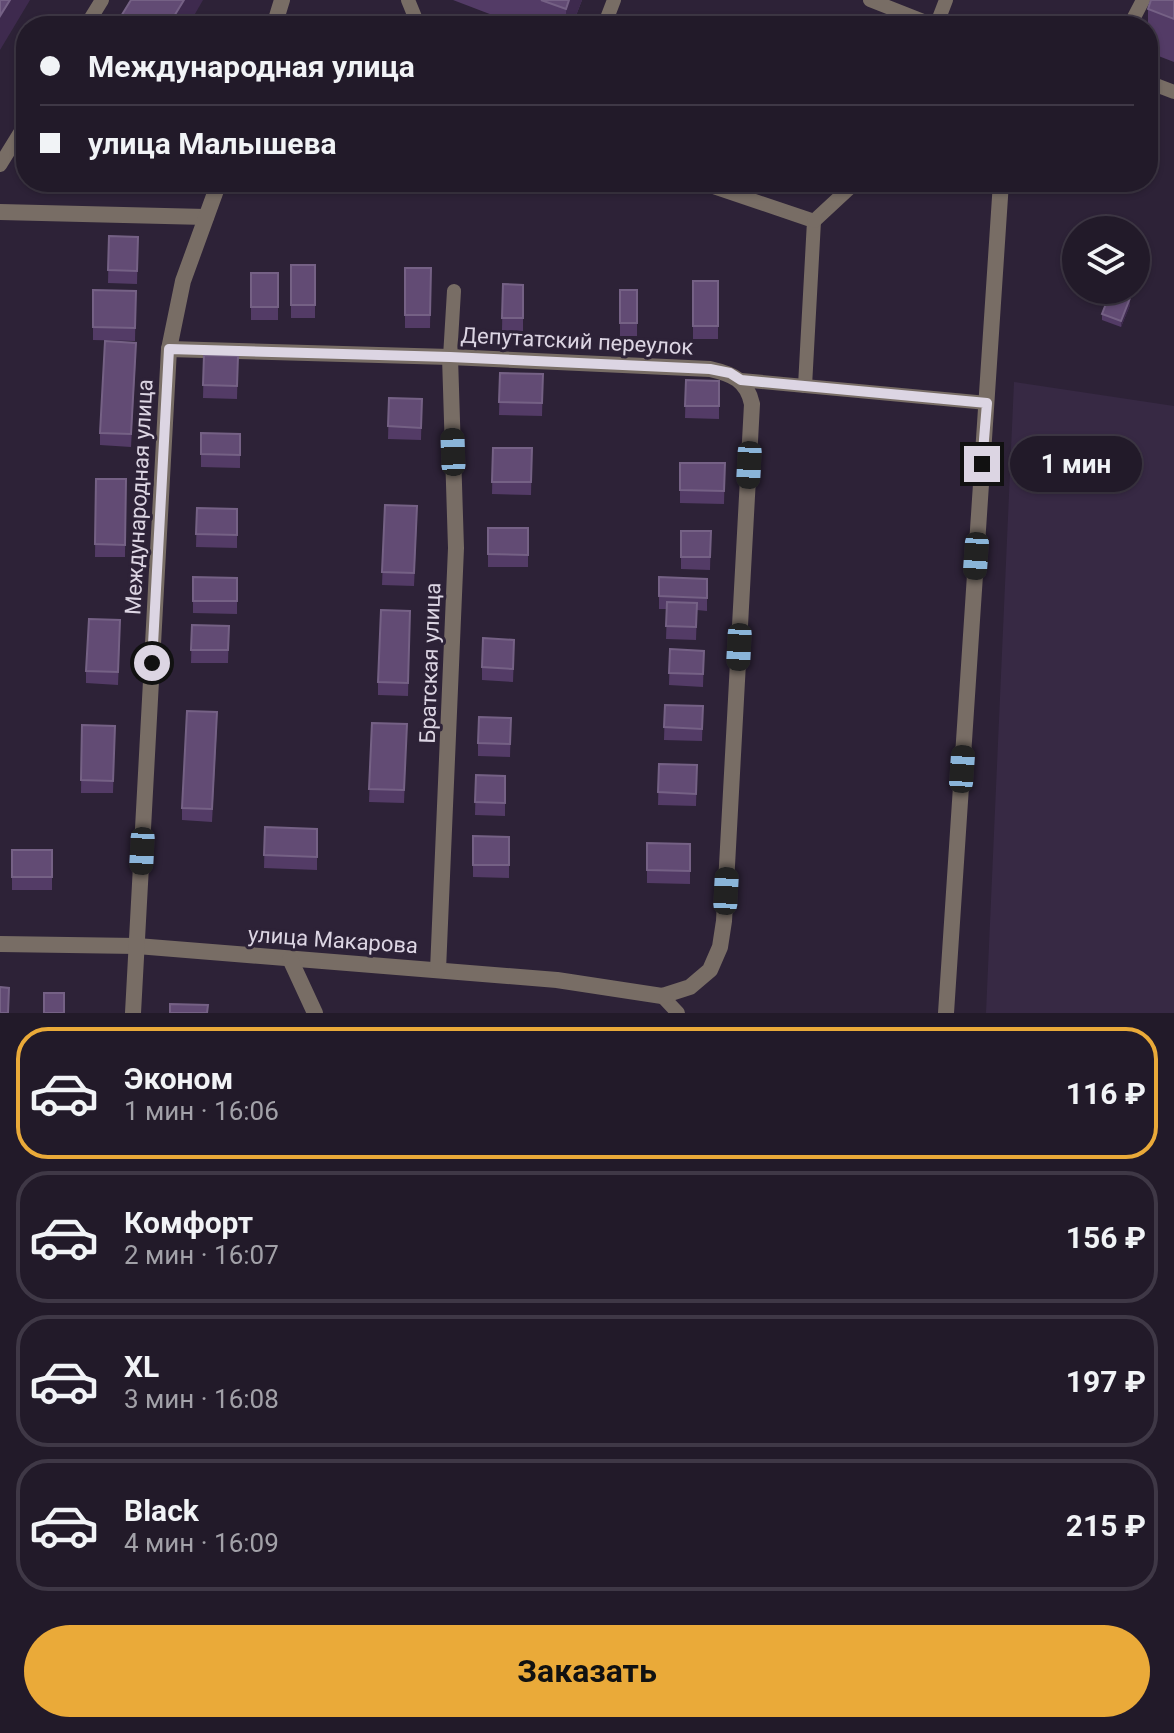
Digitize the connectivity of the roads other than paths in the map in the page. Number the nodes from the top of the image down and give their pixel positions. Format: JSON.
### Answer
{"nodes":[{"id":1,"x":870,"y":0,"type":"edge"},
{"id":2,"x":911,"y":16,"type":"edge"},
{"id":3,"x":16,"y":139,"type":"edge"},
{"id":4,"x":0,"y":165,"type":"edge"},
{"id":5,"x":215,"y":192,"type":"edge"},
{"id":6,"x":728,"y":192,"type":"edge"},
{"id":7,"x":845,"y":192,"type":"edge"},
{"id":8,"x":1000,"y":192,"type":"edge"},
{"id":9,"x":0,"y":212,"type":"edge"},
{"id":10,"x":206,"y":217,"type":"junction"},
{"id":11,"x":814,"y":221,"type":"junction"},
{"id":12,"x":454,"y":291,"type":"dead end"},
{"id":13,"x":169,"y":349,"type":"junction"},
{"id":14,"x":450,"y":357,"type":"junction"},
{"id":15,"x":741,"y":380,"type":"junction"},
{"id":16,"x":805,"y":386,"type":"junction"},
{"id":17,"x":987,"y":403,"type":"junction"},
{"id":18,"x":0,"y":944,"type":"edge"},
{"id":19,"x":137,"y":946,"type":"junction"},
{"id":20,"x":290,"y":959,"type":"junction"},
{"id":21,"x":438,"y":970,"type":"junction"},
{"id":22,"x":662,"y":996,"type":"junction"},
{"id":23,"x":133,"y":1013,"type":"edge"},
{"id":24,"x":315,"y":1013,"type":"edge"},
{"id":25,"x":678,"y":1013,"type":"edge"},
{"id":26,"x":946,"y":1013,"type":"edge"}],
"edges":[{"from":1,"to":2,"type":"lane"},
{"from":3,"to":4,"type":"lane"},
{"from":5,"to":10,"type":"street","name":"Международная улица"},
{"from":6,"to":11,"type":"lane"},
{"from":7,"to":11,"type":"lane"},
{"from":8,"to":17,"type":"street"},
{"from":9,"to":10,"type":"street"},
{"from":10,"to":13,"type":"street","name":"Международная улица"},
{"from":11,"to":16,"type":"lane"},
{"from":12,"to":14,"type":"lane"},
{"from":13,"to":14,"type":"street","name":"Депутатский переулок"},
{"from":13,"to":19,"type":"street","name":"Международная улица"},
{"from":14,"to":15,"type":"street","name":"Депутатский переулок"},
{"from":14,"to":21,"type":"street","name":"Братская улица"},
{"from":15,"to":16,"type":"lane"},
{"from":15,"to":22,"type":"street"},
{"from":16,"to":17,"type":"lane"},
{"from":17,"to":26,"type":"street"},
{"from":18,"to":19,"type":"street","name":"улица Макарова"},
{"from":19,"to":20,"type":"street","name":"улица Макарова"},
{"from":19,"to":23,"type":"street","name":"Международная улица"},
{"from":20,"to":21,"type":"street","name":"улица Макарова"},
{"from":20,"to":24,"type":"street"},
{"from":21,"to":22,"type":"street","name":"улица Макарова"},
{"from":22,"to":25,"type":"lane"}]}
